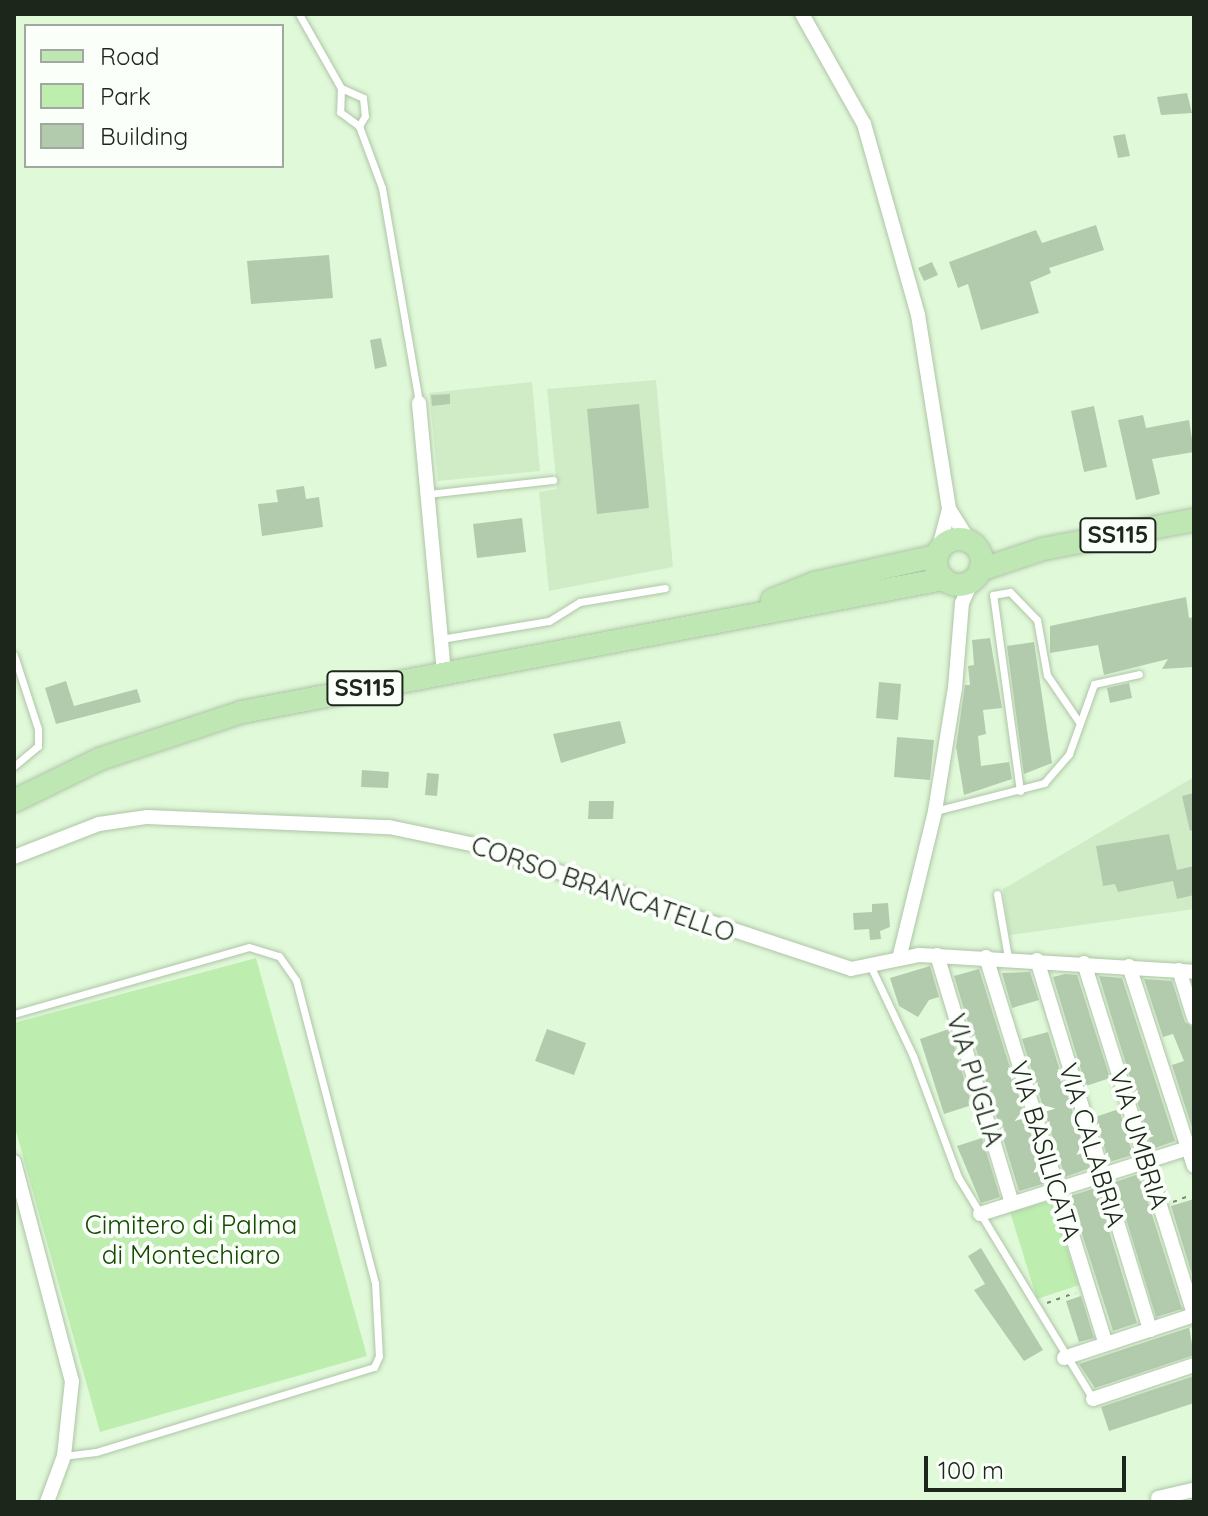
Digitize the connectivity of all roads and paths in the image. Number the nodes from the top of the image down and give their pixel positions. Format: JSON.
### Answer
{"nodes":[{"id":1,"x":299,"y":14,"type":"edge"},
{"id":2,"x":802,"y":14,"type":"edge"},
{"id":3,"x":341,"y":88,"type":"junction"},
{"id":4,"x":359,"y":126,"type":"junction"},
{"id":5,"x":419,"y":403,"type":"joint"},
{"id":6,"x":553,"y":480,"type":"dead end"},
{"id":7,"x":428,"y":494,"type":"junction"},
{"id":8,"x":949,"y":509,"type":"junction"},
{"id":9,"x":1194,"y":520,"type":"edge"},
{"id":10,"x":973,"y":544,"type":"junction"},
{"id":11,"x":1043,"y":549,"type":"junction"},
{"id":12,"x":937,"y":553,"type":"junction"},
{"id":13,"x":962,"y":583,"type":"junction"},
{"id":14,"x":665,"y":588,"type":"dead end"},
{"id":15,"x":729,"y":617,"type":"junction"},
{"id":16,"x":441,"y":639,"type":"junction"},
{"id":17,"x":14,"y":655,"type":"edge"},
{"id":18,"x":444,"y":672,"type":"junction"},
{"id":19,"x":1139,"y":674,"type":"dead end"},
{"id":20,"x":1079,"y":722,"type":"junction"},
{"id":21,"x":14,"y":766,"type":"edge"},
{"id":22,"x":1020,"y":791,"type":"junction"},
{"id":23,"x":14,"y":801,"type":"edge"},
{"id":24,"x":935,"y":811,"type":"junction"},
{"id":25,"x":14,"y":857,"type":"edge"},
{"id":26,"x":997,"y":894,"type":"dead end"},
{"id":27,"x":937,"y":955,"type":"junction"},
{"id":28,"x":986,"y":957,"type":"junction"},
{"id":29,"x":1008,"y":958,"type":"junction"},
{"id":30,"x":899,"y":959,"type":"junction"},
{"id":31,"x":1037,"y":960,"type":"junction"},
{"id":32,"x":1084,"y":963,"type":"junction"},
{"id":33,"x":870,"y":965,"type":"junction"},
{"id":34,"x":1129,"y":966,"type":"junction"},
{"id":35,"x":1186,"y":971,"type":"edge"},
{"id":36,"x":14,"y":1014,"type":"edge"},
{"id":37,"x":1194,"y":1018,"type":"edge"},
{"id":38,"x":1191,"y":1146,"type":"edge"},
{"id":39,"x":1147,"y":1161,"type":"junction"},
{"id":40,"x":14,"y":1162,"type":"edge"},
{"id":41,"x":1194,"y":1166,"type":"edge"},
{"id":42,"x":1100,"y":1176,"type":"junction"},
{"id":43,"x":1055,"y":1190,"type":"junction"},
{"id":44,"x":1194,"y":1194,"type":"edge"},
{"id":45,"x":1012,"y":1204,"type":"junction"},
{"id":46,"x":1161,"y":1206,"type":"junction"},
{"id":47,"x":980,"y":1214,"type":"junction"},
{"id":48,"x":1088,"y":1289,"type":"junction"},
{"id":49,"x":1034,"y":1307,"type":"junction"},
{"id":50,"x":1194,"y":1315,"type":"edge"},
{"id":51,"x":1150,"y":1330,"type":"junction"},
{"id":52,"x":1106,"y":1344,"type":"junction"},
{"id":53,"x":1064,"y":1358,"type":"junction"},
{"id":54,"x":1194,"y":1365,"type":"edge"},
{"id":55,"x":1093,"y":1399,"type":"joint"},
{"id":56,"x":64,"y":1456,"type":"junction"},
{"id":57,"x":1194,"y":1490,"type":"edge"},
{"id":58,"x":1158,"y":1498,"type":"dead end"},
{"id":59,"x":47,"y":1502,"type":"edge"}],
"edges":[{"from":1,"to":3,"type":"lane"},
{"from":2,"to":8,"type":"street"},
{"from":3,"to":4,"type":"lane"},
{"from":3,"to":4,"type":"lane"},
{"from":4,"to":5,"type":"lane"},
{"from":5,"to":7,"type":"street"},
{"from":6,"to":7,"type":"lane"},
{"from":7,"to":16,"type":"street"},
{"from":8,"to":10,"type":"street"},
{"from":8,"to":12,"type":"street"},
{"from":9,"to":11,"type":"main road","number":"SS115"},
{"from":10,"to":11,"type":"main road","number":"SS115"},
{"from":10,"to":12,"type":"main road","number":"SS115"},
{"from":10,"to":13,"type":"main road"},
{"from":11,"to":13,"type":"main road","number":"SS115"},
{"from":12,"to":13,"type":"main road"},
{"from":12,"to":15,"type":"main road","number":"SS115"},
{"from":13,"to":15,"type":"main road","number":"SS115"},
{"from":13,"to":24,"type":"street"},
{"from":14,"to":16,"type":"lane"},
{"from":15,"to":18,"type":"main road","number":"SS115"},
{"from":16,"to":18,"type":"street"},
{"from":17,"to":21,"type":"lane"},
{"from":18,"to":23,"type":"main road","number":"SS115"},
{"from":19,"to":20,"type":"lane"},
{"from":20,"to":22,"type":"lane"},
{"from":20,"to":22,"type":"lane"},
{"from":22,"to":24,"type":"lane"},
{"from":24,"to":30,"type":"street"},
{"from":25,"to":33,"type":"street","name":"CORSO BRANCATELLO"},
{"from":26,"to":29,"type":"lane"},
{"from":27,"to":28,"type":"street","name":"CORSO BRANCATELLO"},
{"from":27,"to":30,"type":"street","name":"CORSO BRANCATELLO"},
{"from":27,"to":45,"type":"street","name":"VIA PUGLIA"},
{"from":28,"to":29,"type":"street","name":"CORSO BRANCATELLO"},
{"from":28,"to":43,"type":"street","name":"VIA BASILICATA"},
{"from":29,"to":31,"type":"street","name":"CORSO BRANCATELLO"},
{"from":30,"to":33,"type":"street","name":"CORSO BRANCATELLO"},
{"from":31,"to":32,"type":"street","name":"CORSO BRANCATELLO"},
{"from":31,"to":42,"type":"street","name":"VIA CALABRIA"},
{"from":32,"to":34,"type":"street","name":"CORSO BRANCATELLO"},
{"from":32,"to":39,"type":"street","name":"VIA UMBRIA"},
{"from":33,"to":47,"type":"lane"},
{"from":34,"to":35,"type":"street","name":"CORSO BRANCATELLO"},
{"from":34,"to":38,"type":"street"},
{"from":35,"to":37,"type":"street"},
{"from":36,"to":56,"type":"lane"},
{"from":38,"to":39,"type":"street"},
{"from":38,"to":41,"type":"street"},
{"from":39,"to":42,"type":"street"},
{"from":39,"to":46,"type":"street","name":"VIA UMBRIA"},
{"from":40,"to":56,"type":"street"},
{"from":42,"to":43,"type":"street"},
{"from":42,"to":51,"type":"street","name":"VIA CALABRIA"},
{"from":43,"to":45,"type":"street"},
{"from":43,"to":48,"type":"street","name":"VIA BASILICATA"},
{"from":44,"to":46,"type":"path"},
{"from":45,"to":47,"type":"street"},
{"from":46,"to":50,"type":"street","name":"VIA UMBRIA"},
{"from":47,"to":49,"type":"lane"},
{"from":48,"to":49,"type":"path"},
{"from":48,"to":52,"type":"street","name":"VIA BASILICATA"},
{"from":49,"to":53,"type":"lane"},
{"from":50,"to":51,"type":"street"},
{"from":51,"to":52,"type":"street"},
{"from":52,"to":53,"type":"street"},
{"from":53,"to":55,"type":"lane"},
{"from":54,"to":55,"type":"street"},
{"from":56,"to":59,"type":"street"},
{"from":57,"to":58,"type":"street"}]}
